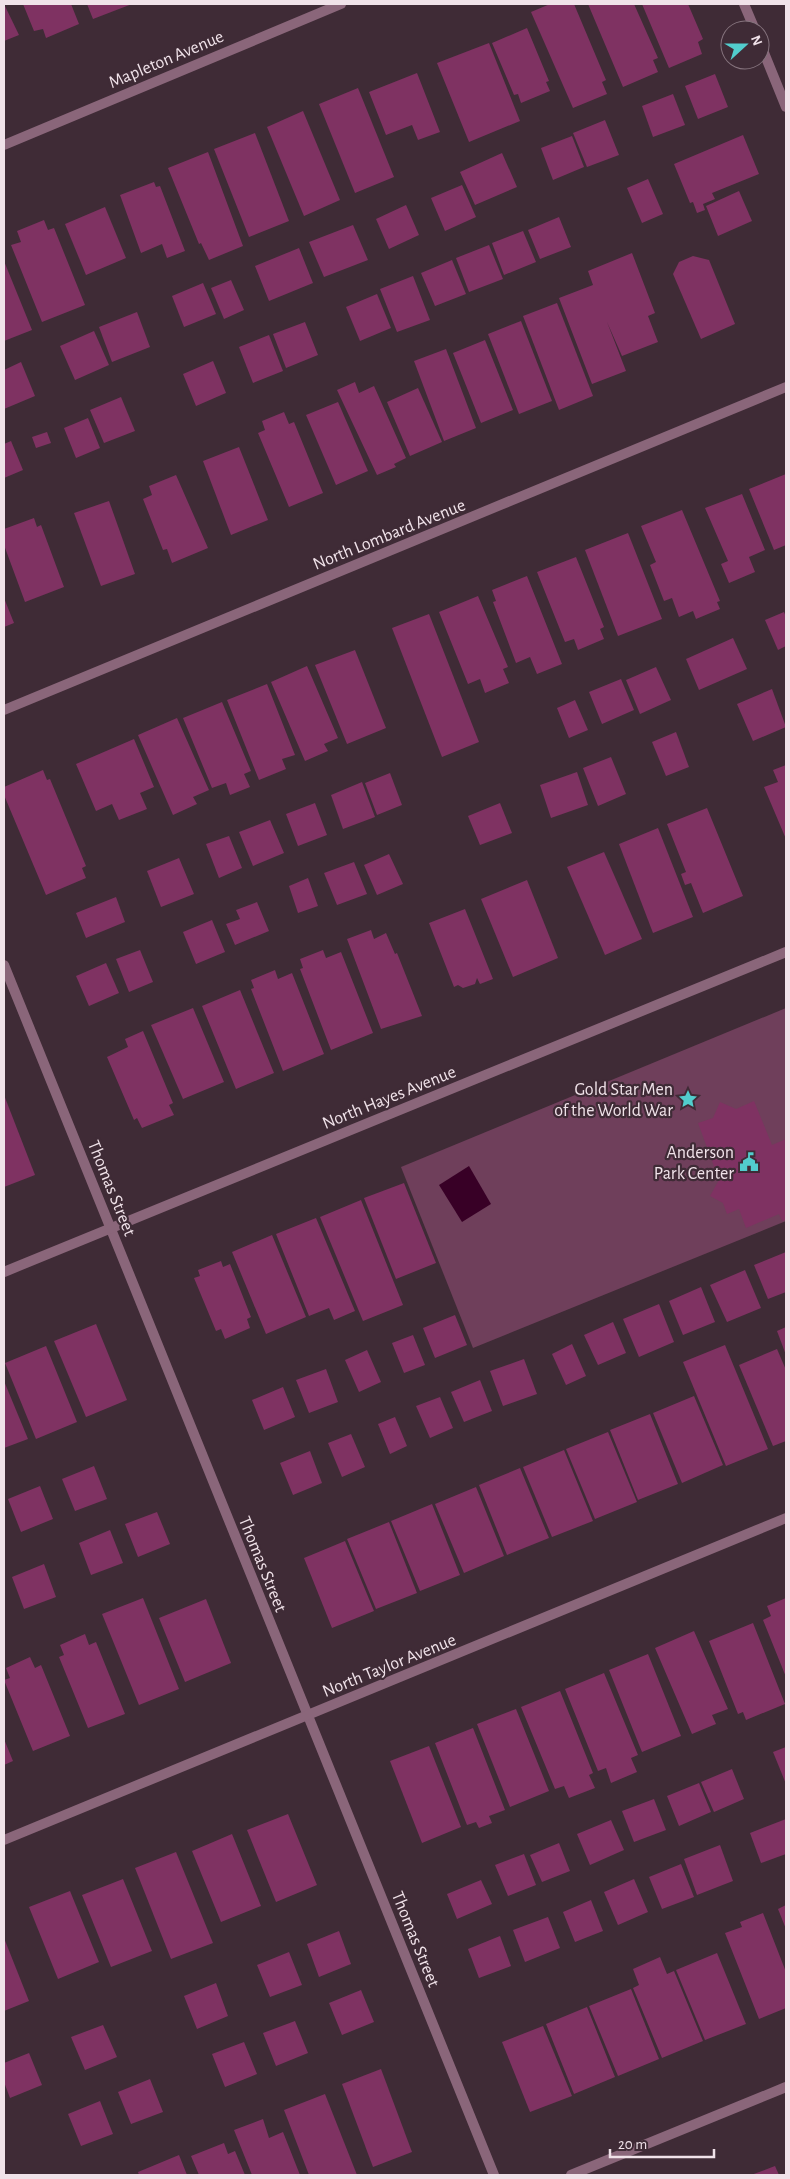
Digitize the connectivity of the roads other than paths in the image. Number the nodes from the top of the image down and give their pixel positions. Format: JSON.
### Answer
{"nodes":[{"id":1,"x":341,"y":4,"type":"edge"},
{"id":2,"x":744,"y":4,"type":"edge"},
{"id":3,"x":751,"y":20,"type":"edge"},
{"id":4,"x":770,"y":68,"type":"edge"},
{"id":5,"x":786,"y":107,"type":"edge"},
{"id":6,"x":4,"y":145,"type":"edge"},
{"id":7,"x":786,"y":387,"type":"edge"},
{"id":8,"x":4,"y":710,"type":"edge"},
{"id":9,"x":786,"y":952,"type":"edge"},
{"id":10,"x":4,"y":965,"type":"edge"},
{"id":11,"x":111,"y":1228,"type":"junction"},
{"id":12,"x":4,"y":1272,"type":"edge"},
{"id":13,"x":786,"y":1518,"type":"edge"},
{"id":14,"x":308,"y":1716,"type":"junction"},
{"id":15,"x":4,"y":1840,"type":"edge"},
{"id":16,"x":786,"y":2088,"type":"edge"},
{"id":17,"x":494,"y":2175,"type":"edge"},
{"id":18,"x":571,"y":2175,"type":"edge"}],
"edges":[{"from":1,"to":6,"type":"street","name":"Mapleton Avenue"},
{"from":2,"to":3,"type":"street"},
{"from":4,"to":5,"type":"street"},
{"from":7,"to":8,"type":"street","name":"North Lombard Avenue"},
{"from":9,"to":11,"type":"street","name":"North Hayes Avenue"},
{"from":10,"to":11,"type":"street","name":"Thomas Street"},
{"from":11,"to":12,"type":"street","name":"North Hayes Avenue"},
{"from":11,"to":14,"type":"street","name":"Thomas Street"},
{"from":13,"to":14,"type":"street","name":"North Taylor Avenue"},
{"from":14,"to":15,"type":"street","name":"North Taylor Avenue"},
{"from":14,"to":17,"type":"street","name":"Thomas Street"},
{"from":16,"to":18,"type":"street"}]}
